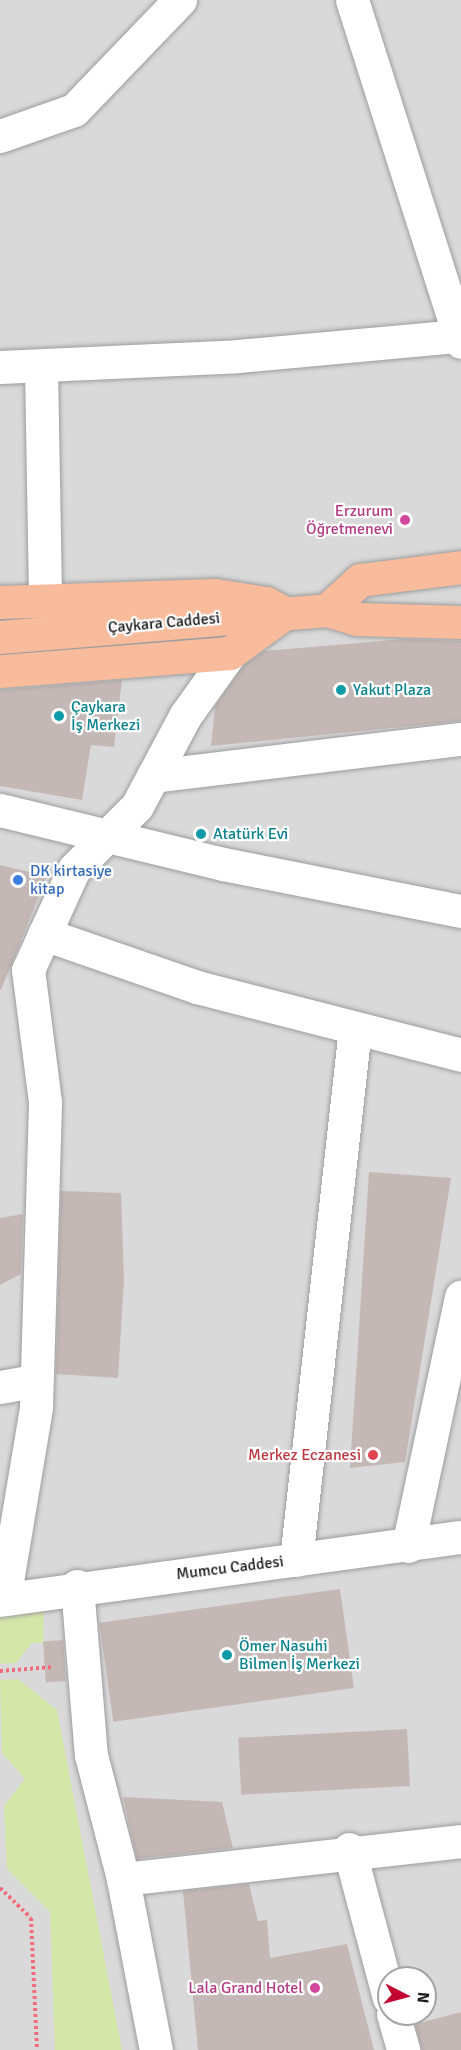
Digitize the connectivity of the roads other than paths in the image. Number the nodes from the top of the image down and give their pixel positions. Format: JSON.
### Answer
{"nodes":[{"id":1,"x":180,"y":0,"type":"edge"},
{"id":2,"x":352,"y":0,"type":"edge"},
{"id":3,"x":0,"y":136,"type":"edge"},
{"id":4,"x":460,"y":339,"type":"edge"},
{"id":5,"x":42,"y":367,"type":"junction"},
{"id":6,"x":0,"y":368,"type":"edge"},
{"id":7,"x":461,"y":567,"type":"edge"},
{"id":8,"x":45,"y":600,"type":"junction"},
{"id":9,"x":0,"y":602,"type":"edge"},
{"id":10,"x":327,"y":610,"type":"junction"},
{"id":11,"x":285,"y":613,"type":"junction"},
{"id":12,"x":461,"y":622,"type":"edge"},
{"id":13,"x":0,"y":637,"type":"edge"},
{"id":14,"x":230,"y":653,"type":"junction"},
{"id":15,"x":0,"y":672,"type":"edge"},
{"id":16,"x":461,"y":739,"type":"edge"},
{"id":17,"x":153,"y":776,"type":"junction"},
{"id":18,"x":0,"y":810,"type":"edge"},
{"id":19,"x":108,"y":833,"type":"junction"},
{"id":20,"x":461,"y":911,"type":"edge"},
{"id":21,"x":44,"y":934,"type":"junction"},
{"id":22,"x":355,"y":1028,"type":"junction"},
{"id":23,"x":461,"y":1055,"type":"edge"},
{"id":24,"x":461,"y":1297,"type":"edge"},
{"id":25,"x":33,"y":1381,"type":"junction"},
{"id":26,"x":0,"y":1387,"type":"edge"},
{"id":27,"x":461,"y":1537,"type":"edge"},
{"id":28,"x":408,"y":1546,"type":"junction"},
{"id":29,"x":296,"y":1560,"type":"junction"},
{"id":30,"x":76,"y":1586,"type":"junction"},
{"id":31,"x":2,"y":1599,"type":"edge"},
{"id":32,"x":461,"y":1840,"type":"edge"},
{"id":33,"x":349,"y":1849,"type":"junction"},
{"id":34,"x":123,"y":1880,"type":"junction"},
{"id":35,"x":380,"y":1966,"type":"edge"},
{"id":36,"x":396,"y":2026,"type":"edge"},
{"id":37,"x":156,"y":2050,"type":"edge"},
{"id":38,"x":403,"y":2050,"type":"edge"}],
"edges":[{"from":1,"to":3,"type":"street"},
{"from":2,"to":4,"type":"street"},
{"from":4,"to":5,"type":"street"},
{"from":5,"to":6,"type":"street"},
{"from":5,"to":8,"type":"street"},
{"from":7,"to":10,"type":"main road"},
{"from":8,"to":9,"type":"main road"},
{"from":8,"to":11,"type":"main road"},
{"from":10,"to":11,"type":"main road","name":"Çaykara Caddesi"},
{"from":10,"to":12,"type":"main road","name":"Çaykara Caddesi"},
{"from":11,"to":13,"type":"main road","name":"Çaykara Caddesi"},
{"from":11,"to":14,"type":"main road"},
{"from":14,"to":15,"type":"main road"},
{"from":14,"to":17,"type":"street"},
{"from":16,"to":17,"type":"street"},
{"from":17,"to":19,"type":"street"},
{"from":18,"to":19,"type":"street"},
{"from":19,"to":20,"type":"street"},
{"from":19,"to":21,"type":"street"},
{"from":21,"to":22,"type":"street"},
{"from":21,"to":25,"type":"street"},
{"from":22,"to":23,"type":"street"},
{"from":22,"to":29,"type":"street"},
{"from":24,"to":28,"type":"street"},
{"from":25,"to":26,"type":"street"},
{"from":25,"to":31,"type":"street"},
{"from":27,"to":28,"type":"street","name":"Mumcu Caddesi"},
{"from":28,"to":29,"type":"street","name":"Mumcu Caddesi"},
{"from":29,"to":30,"type":"street","name":"Mumcu Caddesi"},
{"from":30,"to":31,"type":"street","name":"Mumcu Caddesi"},
{"from":30,"to":34,"type":"street"},
{"from":32,"to":33,"type":"street"},
{"from":33,"to":34,"type":"street"},
{"from":33,"to":35,"type":"street"},
{"from":34,"to":37,"type":"street"},
{"from":36,"to":38,"type":"street"}]}
